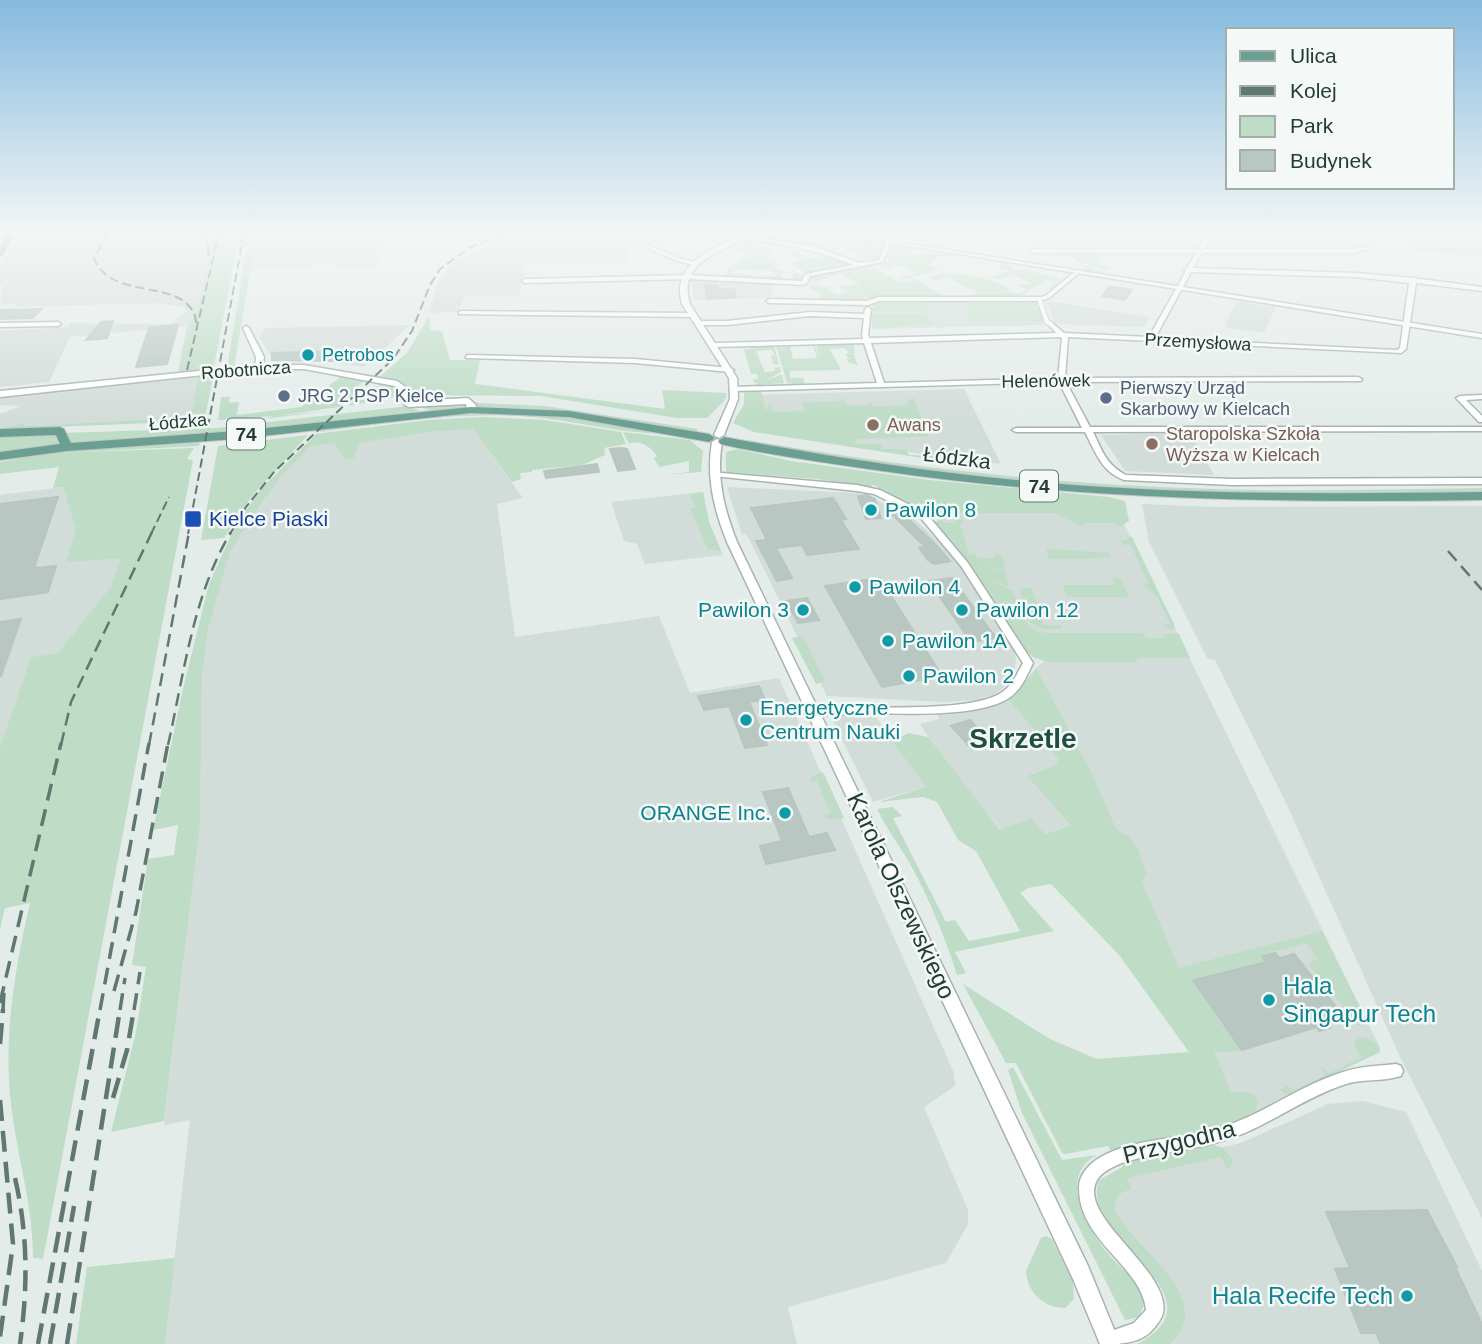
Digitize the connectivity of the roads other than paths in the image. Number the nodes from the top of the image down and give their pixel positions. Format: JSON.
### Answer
{"nodes":[{"id":1,"x":682,"y":296,"type":"edge"},
{"id":2,"x":1047,"y":296,"type":"edge"},
{"id":3,"x":1174,"y":296,"type":"edge"},
{"id":4,"x":1226,"y":296,"type":"edge"},
{"id":5,"x":1411,"y":296,"type":"edge"},
{"id":6,"x":1042,"y":300,"type":"junction"},
{"id":7,"x":769,"y":301,"type":"dead end"},
{"id":8,"x":868,"y":303,"type":"junction"},
{"id":9,"x":461,"y":313,"type":"dead end"},
{"id":10,"x":693,"y":315,"type":"junction"},
{"id":11,"x":868,"y":316,"type":"junction"},
{"id":12,"x":699,"y":323,"type":"junction"},
{"id":13,"x":58,"y":324,"type":"dead end"},
{"id":14,"x":1051,"y":324,"type":"joint"},
{"id":15,"x":0,"y":325,"type":"edge"},
{"id":16,"x":1408,"y":325,"type":"junction"},
{"id":17,"x":246,"y":328,"type":"dead end"},
{"id":18,"x":1063,"y":335,"type":"junction"},
{"id":19,"x":1482,"y":336,"type":"edge"},
{"id":20,"x":1151,"y":339,"type":"junction"},
{"id":21,"x":866,"y":341,"type":"junction"},
{"id":22,"x":714,"y":345,"type":"junction"},
{"id":23,"x":467,"y":357,"type":"dead end"},
{"id":24,"x":259,"y":367,"type":"junction"},
{"id":25,"x":730,"y":370,"type":"junction"},
{"id":26,"x":1358,"y":379,"type":"dead end"},
{"id":27,"x":1061,"y":380,"type":"junction"},
{"id":28,"x":881,"y":384,"type":"junction"},
{"id":29,"x":735,"y":389,"type":"junction"},
{"id":30,"x":0,"y":394,"type":"edge"},
{"id":31,"x":1482,"y":397,"type":"edge"},
{"id":32,"x":471,"y":410,"type":"junction"},
{"id":33,"x":1482,"y":419,"type":"edge"},
{"id":34,"x":1086,"y":429,"type":"junction"},
{"id":35,"x":1482,"y":429,"type":"edge"},
{"id":36,"x":1016,"y":430,"type":"dead end"},
{"id":37,"x":0,"y":433,"type":"edge"},
{"id":38,"x":717,"y":439,"type":"junction"},
{"id":39,"x":67,"y":447,"type":"junction"},
{"id":40,"x":0,"y":456,"type":"edge"},
{"id":41,"x":714,"y":474,"type":"junction"},
{"id":42,"x":1482,"y":481,"type":"edge"},
{"id":43,"x":1482,"y":496,"type":"edge"},
{"id":44,"x":814,"y":712,"type":"junction"},
{"id":45,"x":1396,"y":1071,"type":"dead end"},
{"id":46,"x":1110,"y":1342,"type":"edge"}],
"edges":[{"from":1,"to":10,"type":"street"},
{"from":2,"to":6,"type":"street"},
{"from":3,"to":20,"type":"street"},
{"from":4,"to":16,"type":"street"},
{"from":5,"to":16,"type":"street"},
{"from":6,"to":8,"type":"street"},
{"from":6,"to":14,"type":"street"},
{"from":7,"to":8,"type":"street"},
{"from":8,"to":11,"type":"street"},
{"from":9,"to":10,"type":"street"},
{"from":10,"to":12,"type":"street"},
{"from":11,"to":12,"type":"street"},
{"from":11,"to":21,"type":"street"},
{"from":12,"to":22,"type":"street"},
{"from":13,"to":15,"type":"street"},
{"from":14,"to":18,"type":"street"},
{"from":16,"to":19,"type":"street"},
{"from":16,"to":20,"type":"street","name":"Przemysłowa"},
{"from":17,"to":24,"type":"street"},
{"from":18,"to":20,"type":"street","name":"Przemysłowa"},
{"from":18,"to":21,"type":"street","name":"Przemysłowa"},
{"from":18,"to":27,"type":"street"},
{"from":21,"to":22,"type":"street","name":"Przemysłowa"},
{"from":21,"to":28,"type":"street"},
{"from":22,"to":25,"type":"street"},
{"from":23,"to":25,"type":"street"},
{"from":24,"to":30,"type":"street","name":"Robotnicza"},
{"from":24,"to":32,"type":"street","name":"Robotnicza"},
{"from":25,"to":29,"type":"street"},
{"from":26,"to":27,"type":"street","name":"Helenówek"},
{"from":27,"to":28,"type":"street","name":"Helenówek"},
{"from":27,"to":34,"type":"street"},
{"from":28,"to":29,"type":"street","name":"Helenówek"},
{"from":29,"to":38,"type":"street","name":"Karola Olszewskiego"},
{"from":31,"to":33,"type":"street"},
{"from":32,"to":38,"type":"main road","name":"Łódzka","number":"74"},
{"from":32,"to":39,"type":"main road","name":"Łódzka","number":"74"},
{"from":34,"to":35,"type":"street"},
{"from":34,"to":36,"type":"street"},
{"from":34,"to":42,"type":"street"},
{"from":37,"to":39,"type":"main road"},
{"from":38,"to":41,"type":"street","name":"Karola Olszewskiego"},
{"from":38,"to":43,"type":"main road","name":"Łódzka","number":"74"},
{"from":39,"to":40,"type":"main road","name":"Łódzka","number":"74"},
{"from":41,"to":44,"type":"street","name":"Karola Olszewskiego"},
{"from":41,"to":44,"type":"street"},
{"from":44,"to":46,"type":"street","name":"Karola Olszewskiego"},
{"from":45,"to":46,"type":"street","name":"Przygodna"}]}
